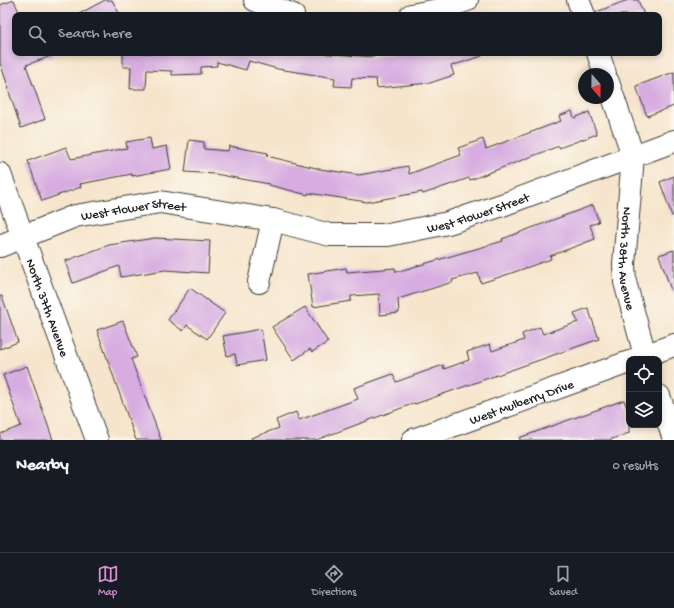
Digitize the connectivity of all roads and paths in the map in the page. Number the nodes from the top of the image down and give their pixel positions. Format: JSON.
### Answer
{"nodes":[{"id":1,"x":255,"y":0,"type":"edge"},
{"id":2,"x":467,"y":0,"type":"edge"},
{"id":3,"x":578,"y":0,"type":"edge"},
{"id":4,"x":285,"y":12,"type":"edge"},
{"id":5,"x":427,"y":12,"type":"edge"},
{"id":6,"x":583,"y":12,"type":"edge"},
{"id":7,"x":599,"y":56,"type":"edge"},
{"id":8,"x":603,"y":68,"type":"edge"},
{"id":9,"x":614,"y":100,"type":"edge"},
{"id":10,"x":674,"y":141,"type":"edge"},
{"id":11,"x":633,"y":156,"type":"junction"},
{"id":12,"x":0,"y":174,"type":"edge"},
{"id":13,"x":273,"y":220,"type":"junction"},
{"id":14,"x":24,"y":238,"type":"junction"},
{"id":15,"x":0,"y":246,"type":"edge"},
{"id":16,"x":259,"y":282,"type":"dead end"},
{"id":17,"x":674,"y":346,"type":"edge"},
{"id":18,"x":638,"y":356,"type":"edge"},
{"id":19,"x":647,"y":356,"type":"edge"},
{"id":20,"x":626,"y":364,"type":"edge"},
{"id":21,"x":662,"y":405,"type":"edge"},
{"id":22,"x":674,"y":439,"type":"edge"},
{"id":23,"x":97,"y":440,"type":"edge"},
{"id":24,"x":413,"y":440,"type":"edge"}],
"edges":[{"from":1,"to":4,"type":"street"},
{"from":2,"to":5,"type":"street"},
{"from":3,"to":6,"type":"street"},
{"from":7,"to":8,"type":"street"},
{"from":9,"to":11,"type":"street"},
{"from":10,"to":11,"type":"street","name":"West Flower Street"},
{"from":11,"to":13,"type":"street","name":"West Flower Street"},
{"from":11,"to":18,"type":"street","name":"North 38th Avenue"},
{"from":12,"to":14,"type":"street","name":"North 37th Avenue"},
{"from":13,"to":14,"type":"street","name":"West Flower Street"},
{"from":13,"to":16,"type":"street"},
{"from":14,"to":15,"type":"street","name":"West Flower Street"},
{"from":14,"to":23,"type":"street","name":"North 37th Avenue"},
{"from":17,"to":19,"type":"street","name":"West Mulberry Drive"},
{"from":20,"to":24,"type":"street","name":"West Mulberry Drive"},
{"from":21,"to":22,"type":"street"}]}
